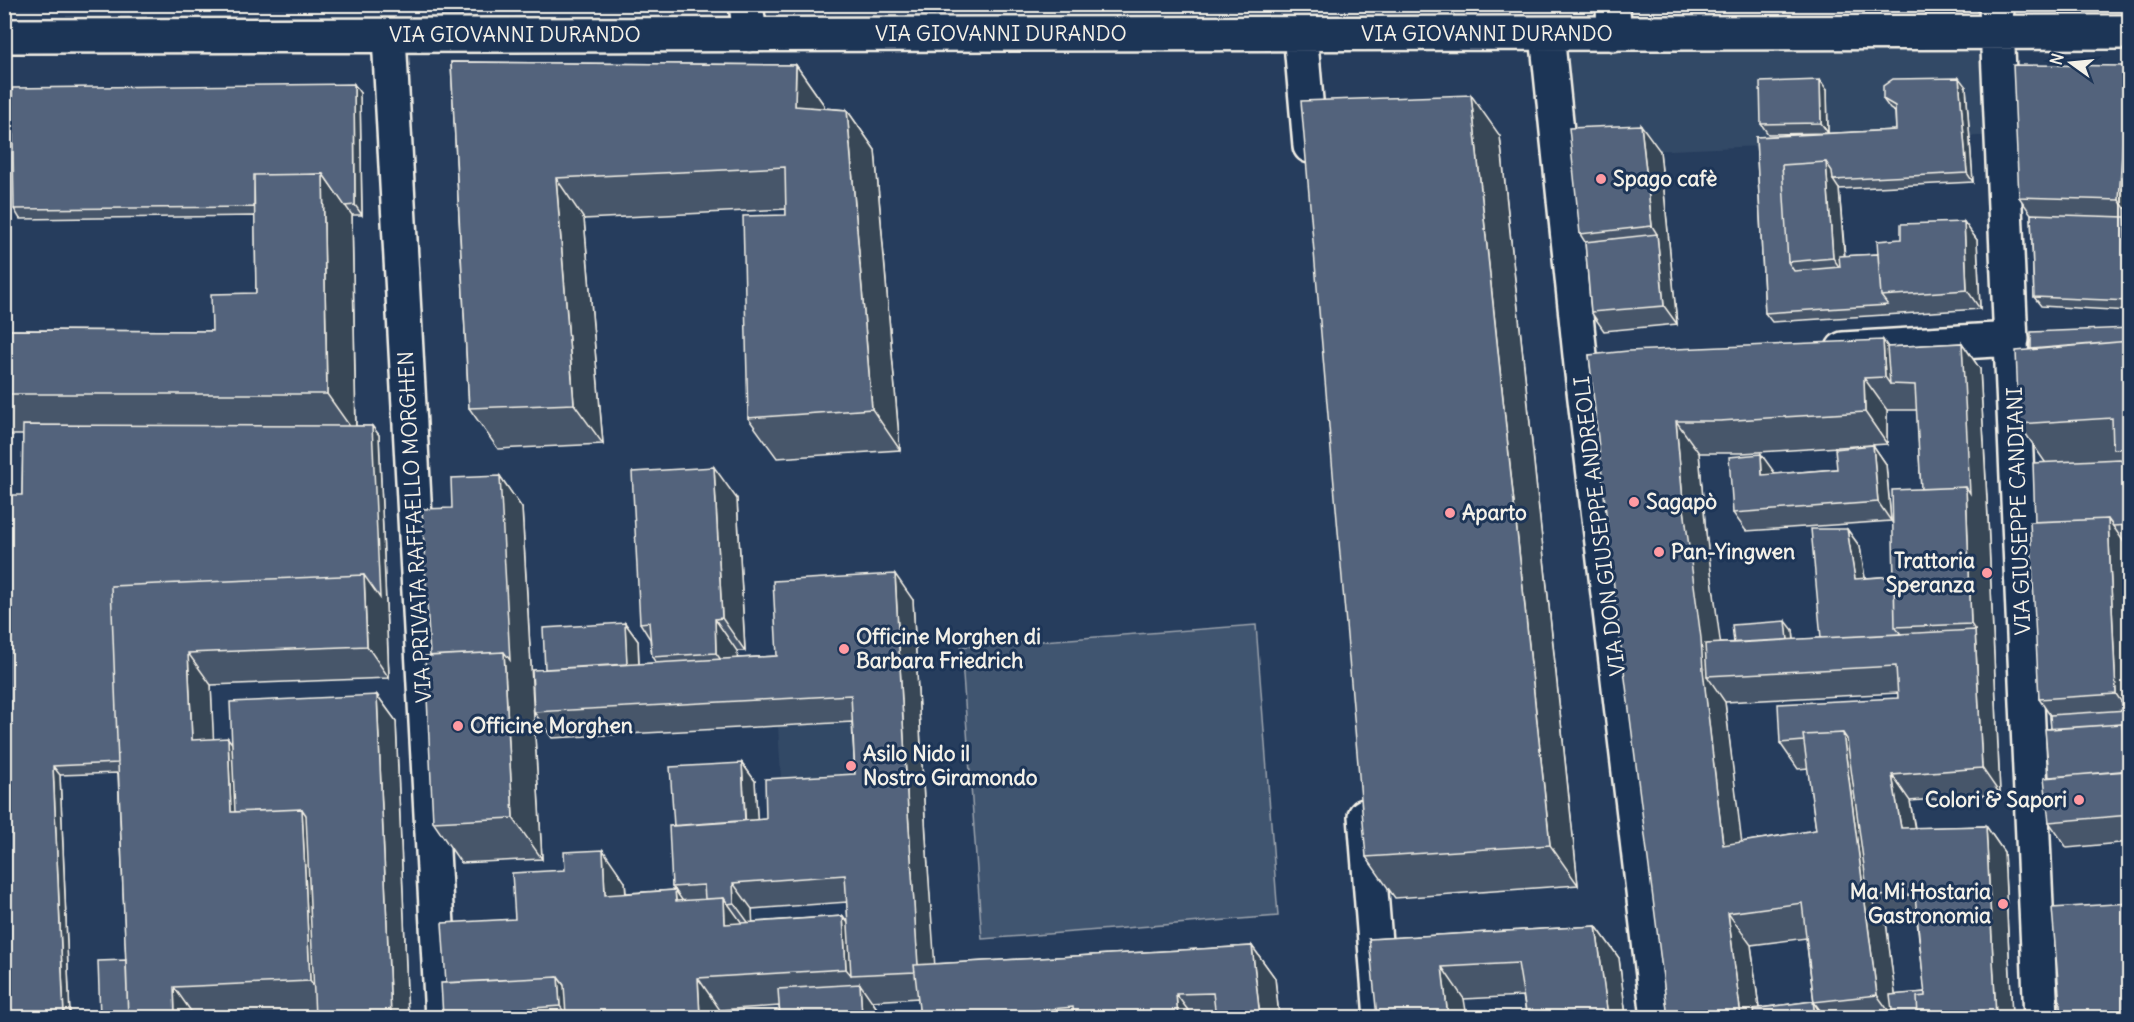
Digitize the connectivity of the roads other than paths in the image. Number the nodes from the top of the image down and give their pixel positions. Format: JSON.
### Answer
{"nodes":[{"id":1,"x":1997,"y":18,"type":"edge"},
{"id":2,"x":1614,"y":19,"type":"edge"},
{"id":3,"x":748,"y":20,"type":"edge"},
{"id":4,"x":2130,"y":32,"type":"edge"},
{"id":5,"x":1547,"y":34,"type":"junction"},
{"id":6,"x":4,"y":36,"type":"edge"},
{"id":7,"x":388,"y":36,"type":"junction"},
{"id":8,"x":1301,"y":43,"type":"dead end"},
{"id":9,"x":1312,"y":174,"type":"edge"},
{"id":10,"x":2012,"y":339,"type":"junction"},
{"id":11,"x":1812,"y":351,"type":"edge"},
{"id":12,"x":1363,"y":792,"type":"edge"},
{"id":13,"x":442,"y":1017,"type":"edge"},
{"id":14,"x":1381,"y":1017,"type":"edge"},
{"id":15,"x":1658,"y":1017,"type":"edge"},
{"id":16,"x":2041,"y":1017,"type":"edge"}],
"edges":[{"from":1,"to":2,"type":"street","name":"VIA GIOVANNI DURANDO"},
{"from":1,"to":4,"type":"street","name":"VIA GIOVANNI DURANDO"},
{"from":1,"to":10,"type":"street","name":"VIA GIUSEPPE CANDIANI"},
{"from":2,"to":5,"type":"street","name":"VIA GIOVANNI DURANDO"},
{"from":3,"to":5,"type":"street","name":"VIA GIOVANNI DURANDO"},
{"from":3,"to":7,"type":"street","name":"VIA GIOVANNI DURANDO"},
{"from":5,"to":15,"type":"street","name":"VIA DON GIUSEPPE ANDREOLI"},
{"from":6,"to":7,"type":"street","name":"VIA GIOVANNI DURANDO"},
{"from":7,"to":13,"type":"street","name":"VIA PRIVATA RAFFAELLO MORGHEN"},
{"from":8,"to":9,"type":"street"},
{"from":10,"to":11,"type":"street"},
{"from":10,"to":16,"type":"street","name":"VIA GIUSEPPE CANDIANI"},
{"from":12,"to":14,"type":"street"}]}
